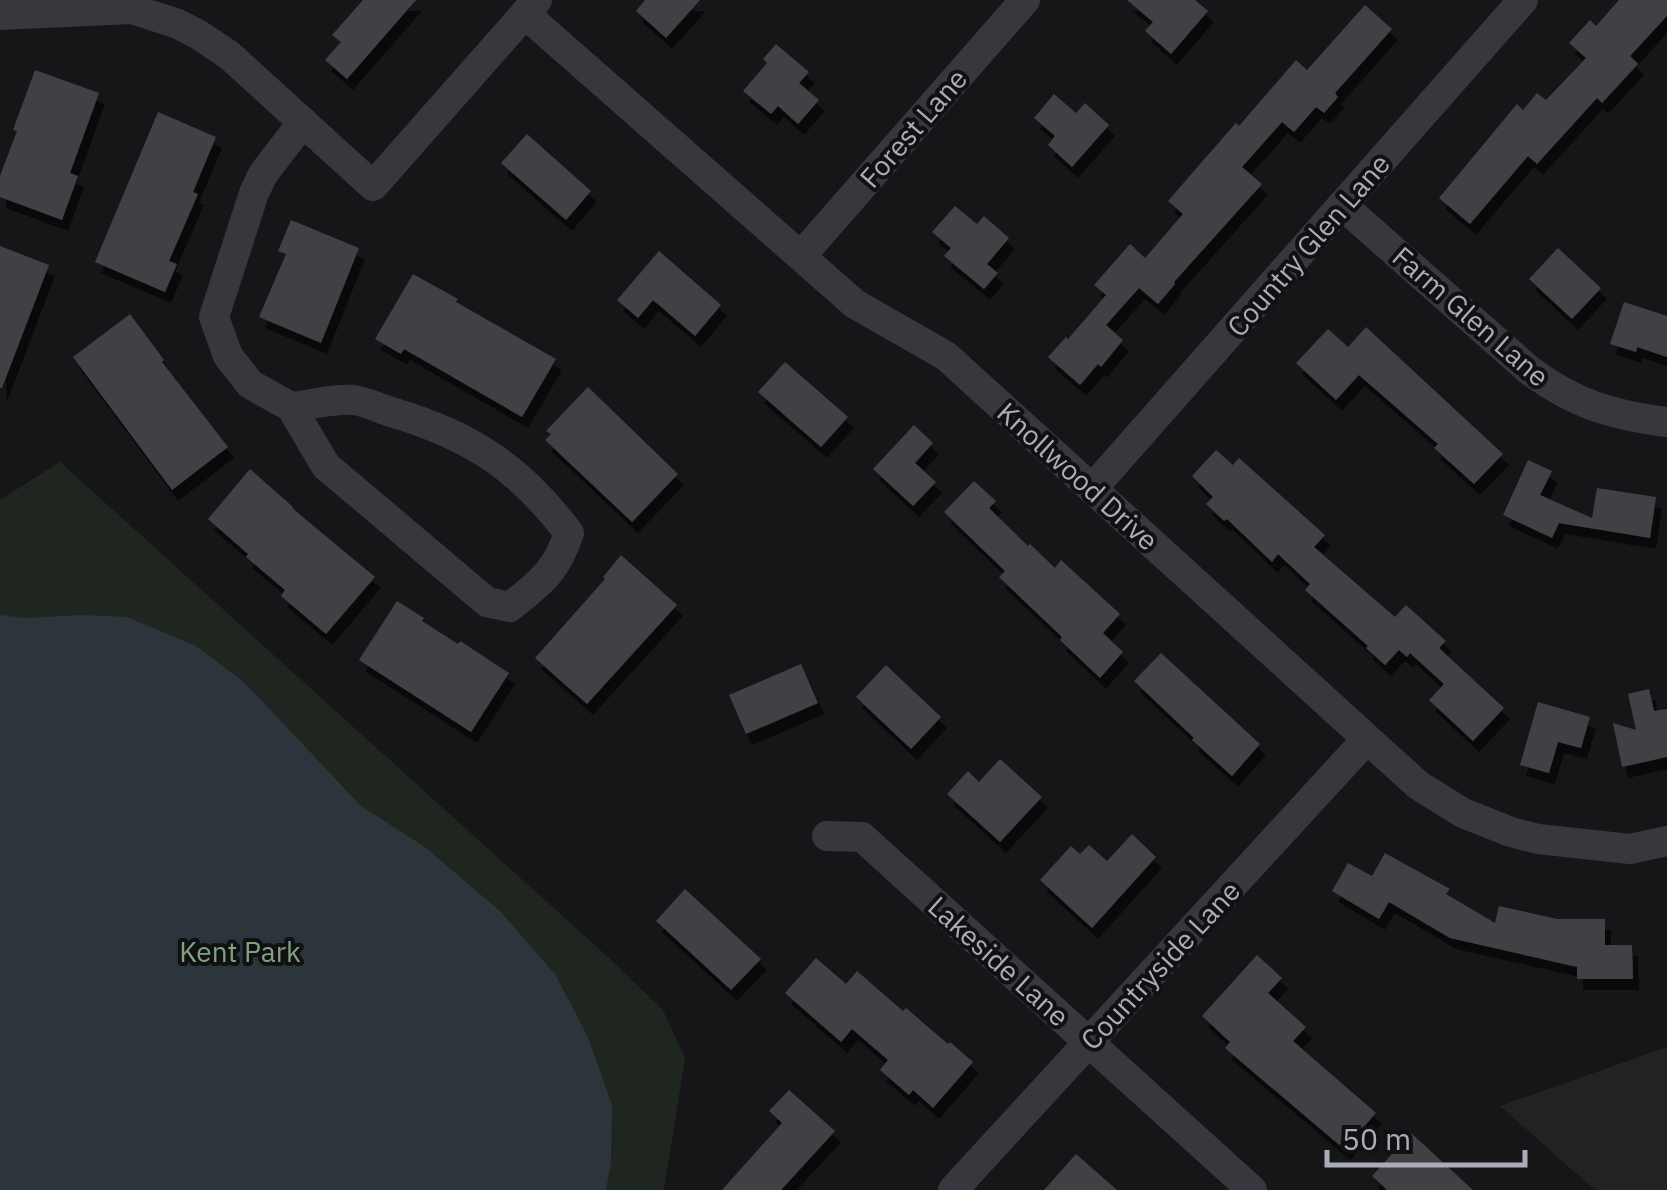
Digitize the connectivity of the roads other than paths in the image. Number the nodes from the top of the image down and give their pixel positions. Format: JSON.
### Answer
{"nodes":[{"id":1,"x":1025,"y":0,"type":"edge"},
{"id":2,"x":1523,"y":0,"type":"edge"},
{"id":3,"x":91,"y":6,"type":"edge"},
{"id":4,"x":531,"y":7,"type":"edge"},
{"id":5,"x":0,"y":15,"type":"edge"},
{"id":6,"x":302,"y":122,"type":"junction"},
{"id":7,"x":1342,"y":205,"type":"junction"},
{"id":8,"x":801,"y":256,"type":"junction"},
{"id":9,"x":292,"y":408,"type":"junction"},
{"id":10,"x":1667,"y":422,"type":"edge"},
{"id":11,"x":1092,"y":489,"type":"junction"},
{"id":12,"x":1366,"y":740,"type":"junction"},
{"id":13,"x":827,"y":836,"type":"dead end"},
{"id":14,"x":1667,"y":841,"type":"edge"},
{"id":15,"x":1089,"y":1042,"type":"junction"},
{"id":16,"x":953,"y":1190,"type":"edge"},
{"id":17,"x":1252,"y":1190,"type":"edge"}],
"edges":[{"from":1,"to":8,"type":"street","name":"Forest Lane"},
{"from":2,"to":7,"type":"street","name":"Country Glen Lane"},
{"from":3,"to":5,"type":"street"},
{"from":3,"to":6,"type":"street"},
{"from":4,"to":6,"type":"street"},
{"from":4,"to":8,"type":"street","name":"Knollwood Drive"},
{"from":6,"to":9,"type":"street"},
{"from":7,"to":10,"type":"street","name":"Farm Glen Lane"},
{"from":7,"to":11,"type":"street","name":"Country Glen Lane"},
{"from":8,"to":11,"type":"street","name":"Knollwood Drive"},
{"from":9,"to":9,"type":"street"},
{"from":11,"to":12,"type":"street","name":"Knollwood Drive"},
{"from":12,"to":14,"type":"street","name":"Knollwood Drive"},
{"from":12,"to":15,"type":"street","name":"Countryside Lane"},
{"from":13,"to":15,"type":"street","name":"Lakeside Lane"},
{"from":15,"to":16,"type":"street","name":"Countryside Lane"},
{"from":15,"to":17,"type":"street","name":"Lakeside Lane"}]}
